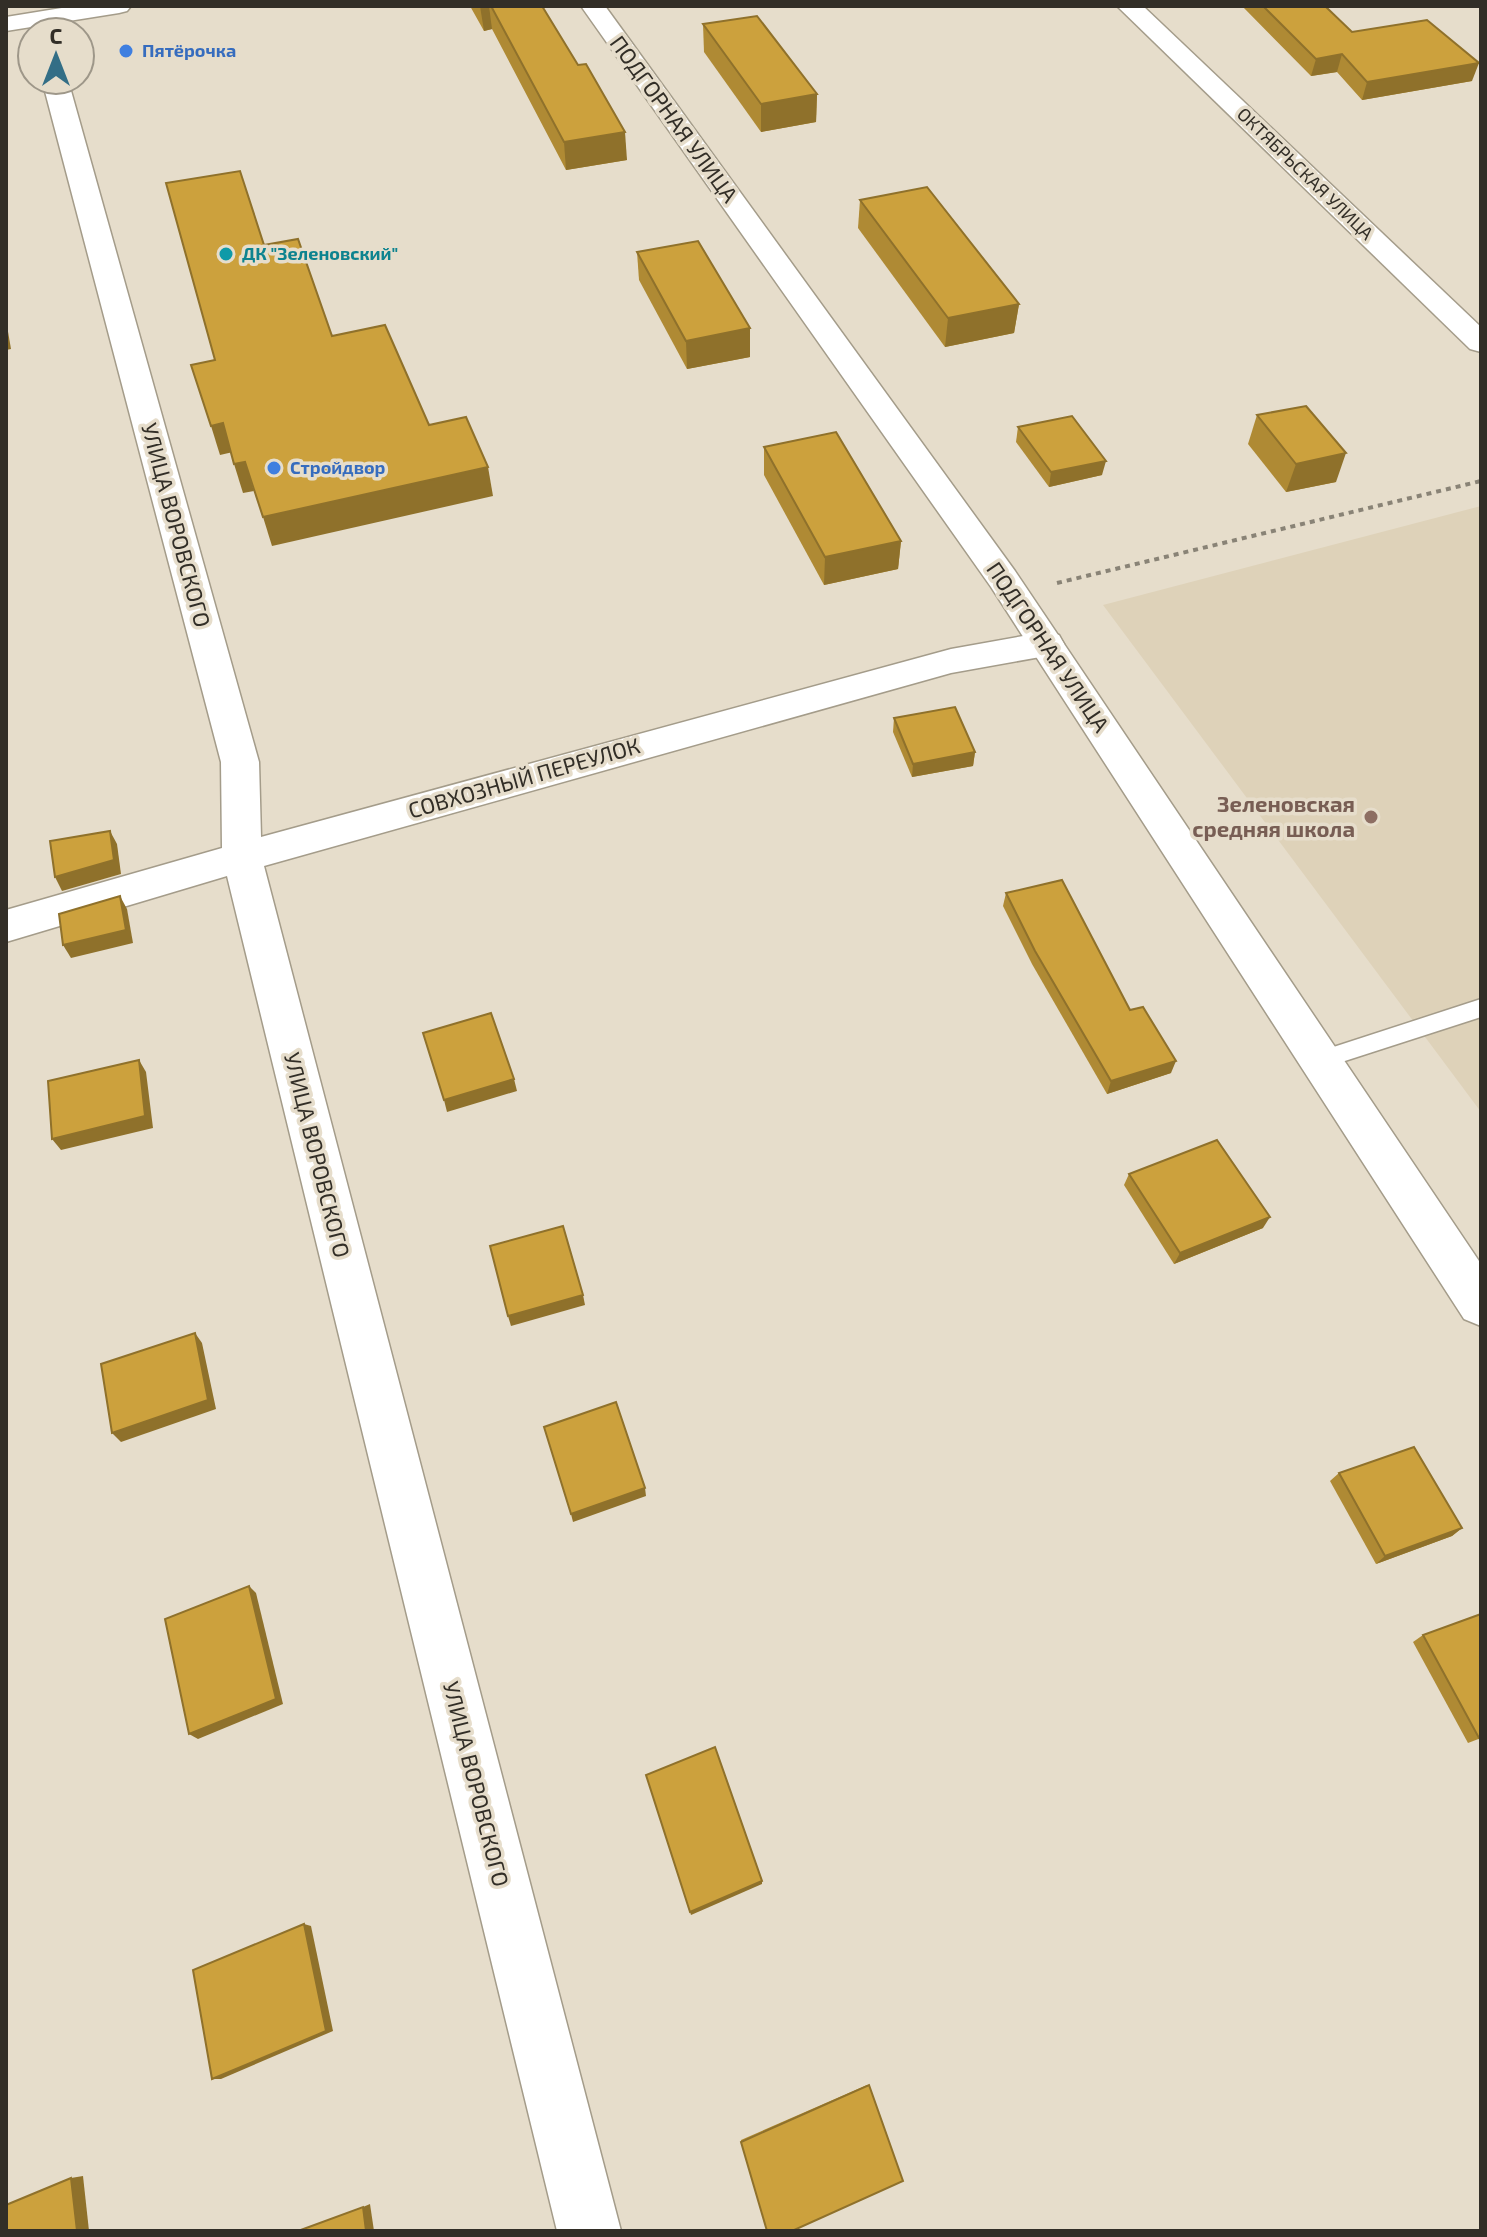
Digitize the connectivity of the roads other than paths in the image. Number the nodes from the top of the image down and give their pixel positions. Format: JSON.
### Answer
{"nodes":[{"id":1,"x":119,"y":6,"type":"edge"},
{"id":2,"x":593,"y":6,"type":"edge"},
{"id":3,"x":1129,"y":6,"type":"edge"},
{"id":4,"x":80,"y":16,"type":"edge"},
{"id":5,"x":59,"y":96,"type":"edge"},
{"id":6,"x":1481,"y":343,"type":"edge"},
{"id":7,"x":1046,"y":644,"type":"junction"},
{"id":8,"x":242,"y":857,"type":"junction"},
{"id":9,"x":6,"y":926,"type":"edge"},
{"id":10,"x":1481,"y":1008,"type":"edge"},
{"id":11,"x":1320,"y":1060,"type":"junction"},
{"id":12,"x":1481,"y":1304,"type":"edge"},
{"id":13,"x":589,"y":2231,"type":"edge"}],
"edges":[{"from":1,"to":4,"type":"street"},
{"from":2,"to":7,"type":"street","name":"ПОДГОРНАЯ УЛИЦА"},
{"from":3,"to":6,"type":"street","name":"ОКТЯБРЬСКАЯ УЛИЦА"},
{"from":5,"to":8,"type":"street","name":"УЛИЦА ВОРОВСКОГО"},
{"from":7,"to":8,"type":"street","name":"СОВХОЗНЫЙ ПЕРЕУЛОК"},
{"from":7,"to":11,"type":"street","name":"ПОДГОРНАЯ УЛИЦА"},
{"from":8,"to":9,"type":"street","name":"СОВХОЗНЫЙ ПЕРЕУЛОК"},
{"from":8,"to":13,"type":"street","name":"УЛИЦА ВОРОВСКОГО"},
{"from":10,"to":11,"type":"lane"},
{"from":11,"to":12,"type":"street","name":"ПОДГОРНАЯ УЛИЦА"}]}
